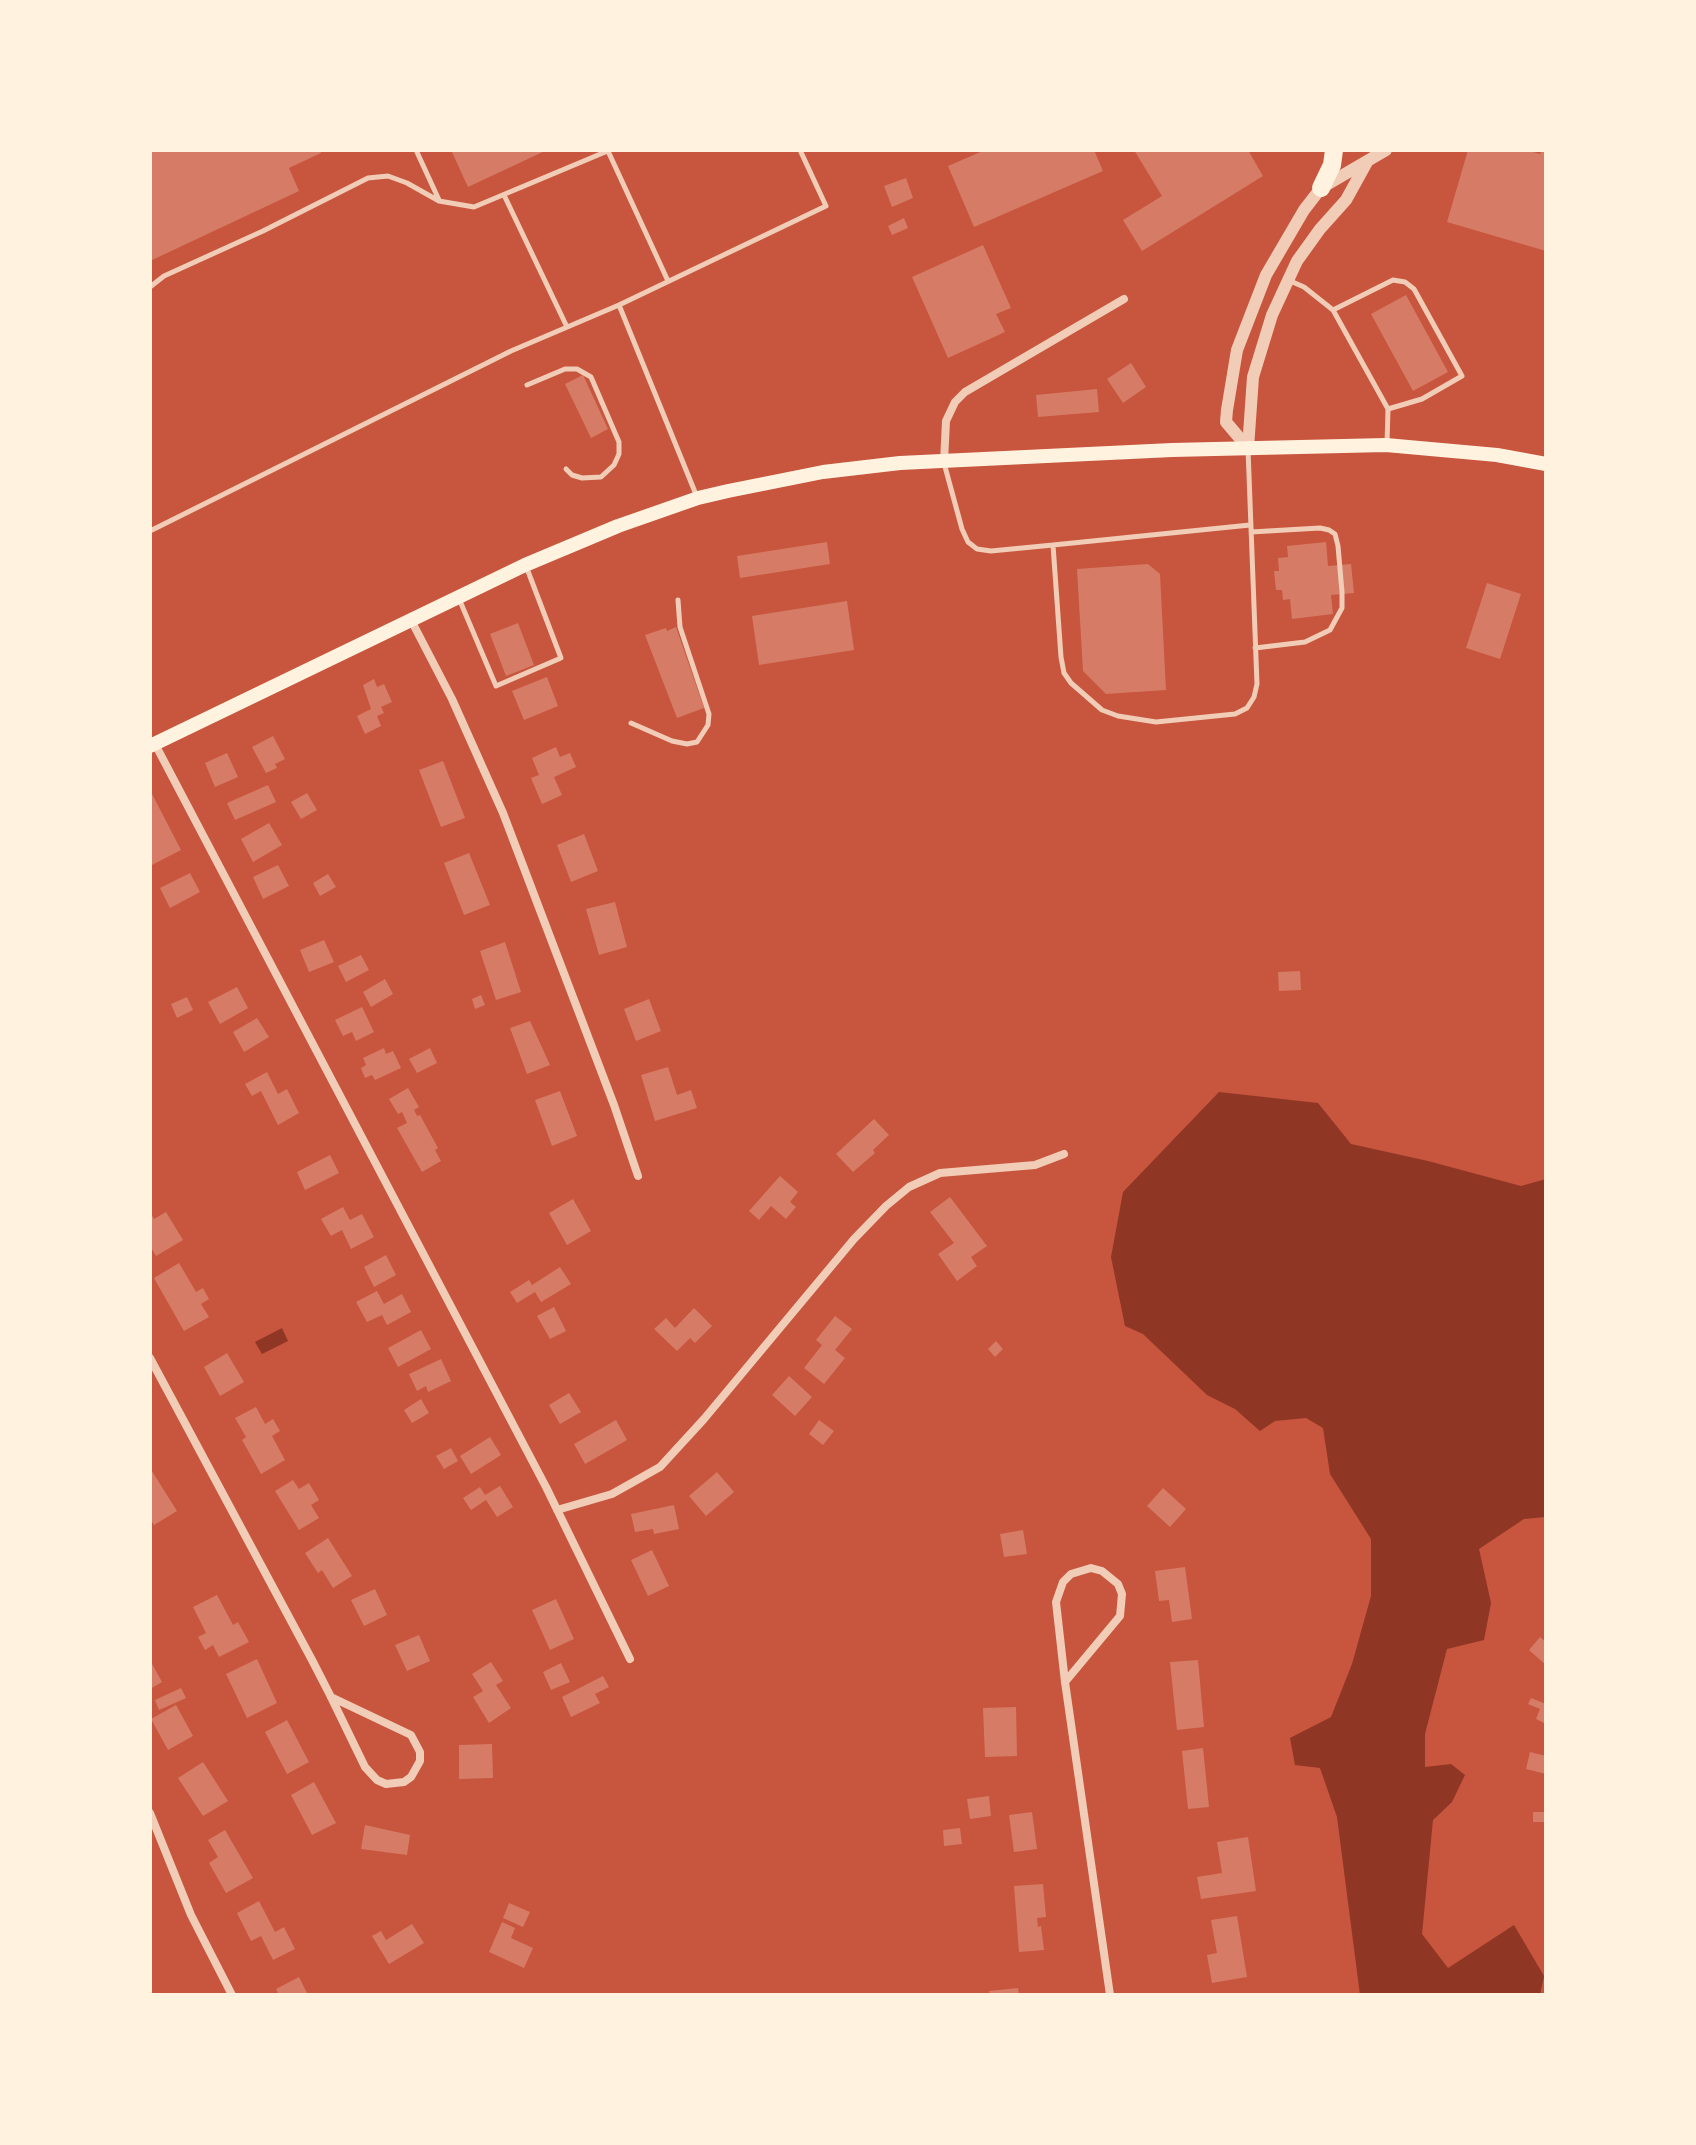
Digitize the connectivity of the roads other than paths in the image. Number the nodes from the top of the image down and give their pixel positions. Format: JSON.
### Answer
{"nodes":[{"id":1,"x":416,"y":150,"type":"edge"},
{"id":2,"x":609,"y":150,"type":"edge"},
{"id":3,"x":800,"y":150,"type":"edge"},
{"id":4,"x":1334,"y":150,"type":"edge"},
{"id":5,"x":1386,"y":150,"type":"edge"},
{"id":6,"x":1367,"y":162,"type":"junction"},
{"id":7,"x":1321,"y":188,"type":"junction"},
{"id":8,"x":504,"y":195,"type":"junction"},
{"id":9,"x":439,"y":201,"type":"junction"},
{"id":10,"x":1287,"y":279,"type":"junction"},
{"id":11,"x":668,"y":281,"type":"junction"},
{"id":12,"x":150,"y":287,"type":"edge"},
{"id":13,"x":1124,"y":299,"type":"dead end"},
{"id":14,"x":619,"y":305,"type":"junction"},
{"id":15,"x":1333,"y":310,"type":"junction"},
{"id":16,"x":567,"y":327,"type":"junction"},
{"id":17,"x":527,"y":385,"type":"dead end"},
{"id":18,"x":1388,"y":409,"type":"junction"},
{"id":19,"x":1386,"y":445,"type":"junction"},
{"id":20,"x":1248,"y":448,"type":"junction"},
{"id":21,"x":944,"y":462,"type":"junction"},
{"id":22,"x":1546,"y":464,"type":"edge"},
{"id":23,"x":566,"y":469,"type":"dead end"},
{"id":24,"x":698,"y":498,"type":"junction"},
{"id":25,"x":1251,"y":529,"type":"junction"},
{"id":26,"x":150,"y":531,"type":"edge"},
{"id":27,"x":1053,"y":545,"type":"junction"},
{"id":28,"x":525,"y":565,"type":"junction"},
{"id":29,"x":458,"y":598,"type":"junction"},
{"id":30,"x":678,"y":600,"type":"dead end"},
{"id":31,"x":411,"y":620,"type":"junction"},
{"id":32,"x":1255,"y":648,"type":"junction"},
{"id":33,"x":631,"y":723,"type":"dead end"},
{"id":34,"x":152,"y":745,"type":"edge"},
{"id":35,"x":1064,"y":1154,"type":"dead end"},
{"id":36,"x":638,"y":1176,"type":"dead end"},
{"id":37,"x":150,"y":1358,"type":"edge"},
{"id":38,"x":557,"y":1510,"type":"junction"},
{"id":39,"x":630,"y":1659,"type":"dead end"},
{"id":40,"x":1065,"y":1682,"type":"junction"},
{"id":41,"x":331,"y":1697,"type":"junction"},
{"id":42,"x":150,"y":1813,"type":"edge"},
{"id":43,"x":232,"y":1995,"type":"edge"},
{"id":44,"x":1110,"y":1995,"type":"edge"}],
"edges":[{"from":1,"to":9,"type":"lane"},
{"from":2,"to":8,"type":"lane"},
{"from":2,"to":11,"type":"lane"},
{"from":3,"to":11,"type":"lane"},
{"from":4,"to":7,"type":"highway"},
{"from":5,"to":6,"type":"street"},
{"from":6,"to":7,"type":"street"},
{"from":6,"to":10,"type":"street"},
{"from":7,"to":20,"type":"street"},
{"from":8,"to":9,"type":"lane"},
{"from":8,"to":16,"type":"lane"},
{"from":9,"to":12,"type":"lane"},
{"from":10,"to":15,"type":"lane"},
{"from":10,"to":20,"type":"street"},
{"from":11,"to":14,"type":"lane"},
{"from":13,"to":21,"type":"street"},
{"from":14,"to":16,"type":"lane"},
{"from":14,"to":24,"type":"lane"},
{"from":15,"to":18,"type":"lane"},
{"from":15,"to":18,"type":"lane"},
{"from":16,"to":26,"type":"lane"},
{"from":17,"to":23,"type":"lane"},
{"from":18,"to":19,"type":"lane"},
{"from":19,"to":20,"type":"main road"},
{"from":19,"to":22,"type":"main road"},
{"from":20,"to":21,"type":"main road"},
{"from":20,"to":25,"type":"lane"},
{"from":21,"to":24,"type":"main road"},
{"from":21,"to":27,"type":"lane"},
{"from":24,"to":28,"type":"main road"},
{"from":25,"to":27,"type":"lane"},
{"from":25,"to":32,"type":"lane"},
{"from":25,"to":32,"type":"lane"},
{"from":27,"to":32,"type":"lane"},
{"from":28,"to":29,"type":"main road"},
{"from":28,"to":29,"type":"lane"},
{"from":29,"to":31,"type":"main road"},
{"from":30,"to":33,"type":"lane"},
{"from":31,"to":34,"type":"main road"},
{"from":31,"to":36,"type":"street"},
{"from":34,"to":38,"type":"street"},
{"from":35,"to":38,"type":"street"},
{"from":37,"to":41,"type":"street"},
{"from":38,"to":39,"type":"street"},
{"from":40,"to":40,"type":"street"},
{"from":40,"to":44,"type":"street"},
{"from":41,"to":41,"type":"street"},
{"from":42,"to":43,"type":"street"}]}
